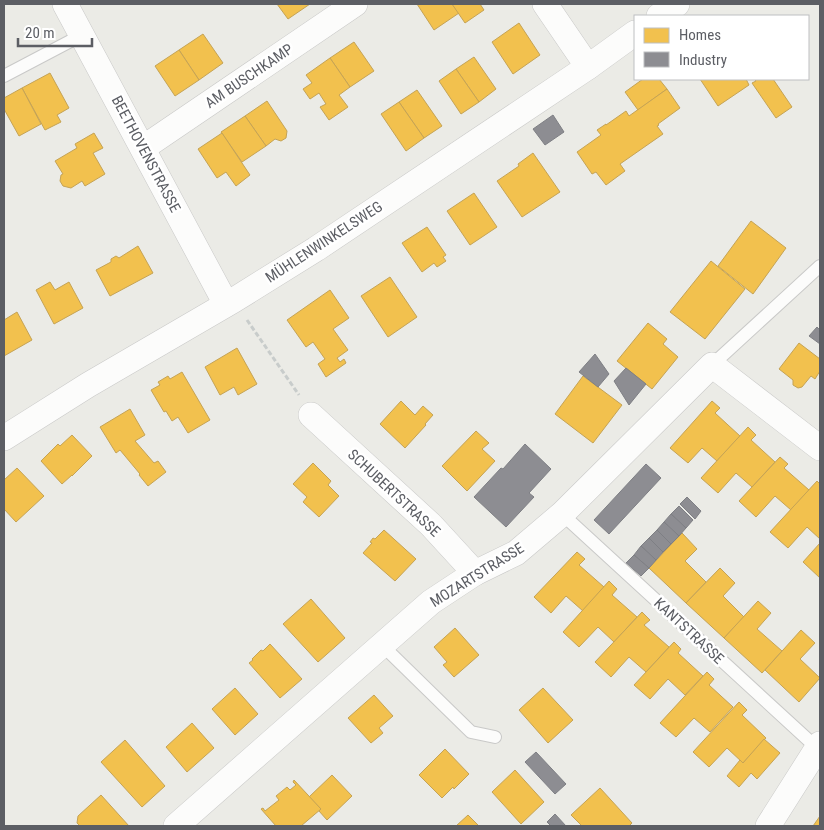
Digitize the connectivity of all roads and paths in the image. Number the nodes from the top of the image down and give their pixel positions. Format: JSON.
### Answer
{"nodes":[{"id":1,"x":65,"y":4,"type":"edge"},
{"id":2,"x":355,"y":4,"type":"edge"},
{"id":3,"x":545,"y":4,"type":"edge"},
{"id":4,"x":676,"y":4,"type":"edge"},
{"id":5,"x":660,"y":15,"type":"edge"},
{"id":6,"x":634,"y":34,"type":"edge"},
{"id":7,"x":82,"y":35,"type":"junction"},
{"id":8,"x":588,"y":67,"type":"junction"},
{"id":9,"x":4,"y":76,"type":"edge"},
{"id":10,"x":143,"y":148,"type":"junction"},
{"id":11,"x":820,"y":266,"type":"edge"},
{"id":12,"x":230,"y":302,"type":"junction"},
{"id":13,"x":712,"y":365,"type":"junction"},
{"id":14,"x":311,"y":415,"type":"joint"},
{"id":15,"x":4,"y":438,"type":"edge"},
{"id":16,"x":820,"y":448,"type":"edge"},
{"id":17,"x":562,"y":514,"type":"junction"},
{"id":18,"x":475,"y":573,"type":"junction"},
{"id":19,"x":382,"y":644,"type":"junction"},
{"id":20,"x":495,"y":737,"type":"dead end"},
{"id":21,"x":818,"y":746,"type":"edge"},
{"id":22,"x":176,"y":826,"type":"edge"},
{"id":23,"x":768,"y":826,"type":"edge"}],
"edges":[{"from":1,"to":7,"type":"street","name":"BEETHOVENSTRASSE"},
{"from":2,"to":10,"type":"street","name":"AM BUSCHKAMP"},
{"from":3,"to":8,"type":"street"},
{"from":4,"to":5,"type":"street"},
{"from":6,"to":8,"type":"street","name":"MÜHLENWINKELSWEG"},
{"from":7,"to":9,"type":"lane"},
{"from":7,"to":10,"type":"street","name":"BEETHOVENSTRASSE"},
{"from":8,"to":12,"type":"street","name":"MÜHLENWINKELSWEG"},
{"from":10,"to":12,"type":"street","name":"BEETHOVENSTRASSE"},
{"from":11,"to":13,"type":"lane"},
{"from":12,"to":14,"type":"path"},
{"from":12,"to":15,"type":"street","name":"MÜHLENWINKELSWEG"},
{"from":13,"to":16,"type":"street"},
{"from":13,"to":17,"type":"street","name":"MOZARTSTRASSE"},
{"from":14,"to":18,"type":"street","name":"SCHUBERTSTRASSE"},
{"from":17,"to":18,"type":"street","name":"MOZARTSTRASSE"},
{"from":17,"to":21,"type":"lane","name":"KANTSTRASSE"},
{"from":18,"to":19,"type":"street","name":"MOZARTSTRASSE"},
{"from":19,"to":20,"type":"lane"},
{"from":19,"to":22,"type":"street","name":"MOZARTSTRASSE"},
{"from":21,"to":23,"type":"street"}]}
